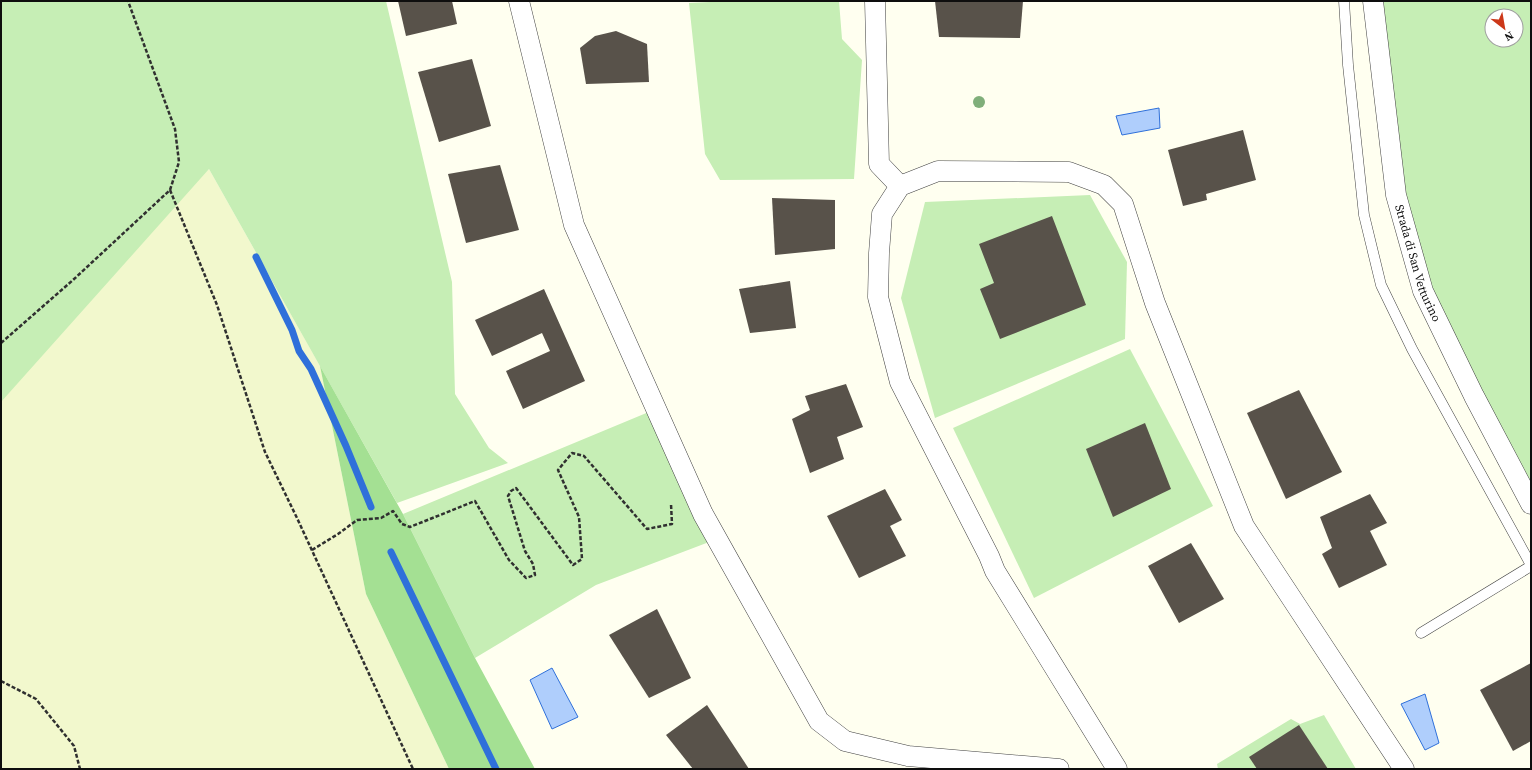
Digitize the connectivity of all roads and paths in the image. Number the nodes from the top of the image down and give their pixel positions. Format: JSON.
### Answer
{"nodes":[{"id":1,"x":128,"y":1,"type":"edge"},
{"id":2,"x":519,"y":1,"type":"edge"},
{"id":3,"x":875,"y":1,"type":"edge"},
{"id":4,"x":1344,"y":1,"type":"edge"},
{"id":5,"x":1373,"y":1,"type":"edge"},
{"id":6,"x":900,"y":186,"type":"junction"},
{"id":7,"x":170,"y":190,"type":"junction"},
{"id":8,"x":1,"y":343,"type":"edge"},
{"id":9,"x":671,"y":504,"type":"dead end"},
{"id":10,"x":1531,"y":504,"type":"edge"},
{"id":11,"x":312,"y":550,"type":"junction"},
{"id":12,"x":1531,"y":566,"type":"edge"},
{"id":13,"x":1421,"y":633,"type":"dead end"},
{"id":14,"x":1,"y":681,"type":"edge"},
{"id":15,"x":80,"y":769,"type":"edge"},
{"id":16,"x":413,"y":769,"type":"edge"},
{"id":17,"x":1059,"y":769,"type":"edge"},
{"id":18,"x":1117,"y":769,"type":"edge"},
{"id":19,"x":1404,"y":769,"type":"edge"}],
"edges":[{"from":1,"to":7,"type":"path"},
{"from":2,"to":17,"type":"street"},
{"from":3,"to":6,"type":"street"},
{"from":4,"to":12,"type":"lane"},
{"from":5,"to":10,"type":"street","name":"Strada di San Vetturino"},
{"from":6,"to":18,"type":"street"},
{"from":6,"to":19,"type":"street"},
{"from":7,"to":8,"type":"path"},
{"from":7,"to":11,"type":"path"},
{"from":9,"to":11,"type":"path"},
{"from":11,"to":16,"type":"path"},
{"from":12,"to":13,"type":"lane"},
{"from":14,"to":15,"type":"path"}]}
